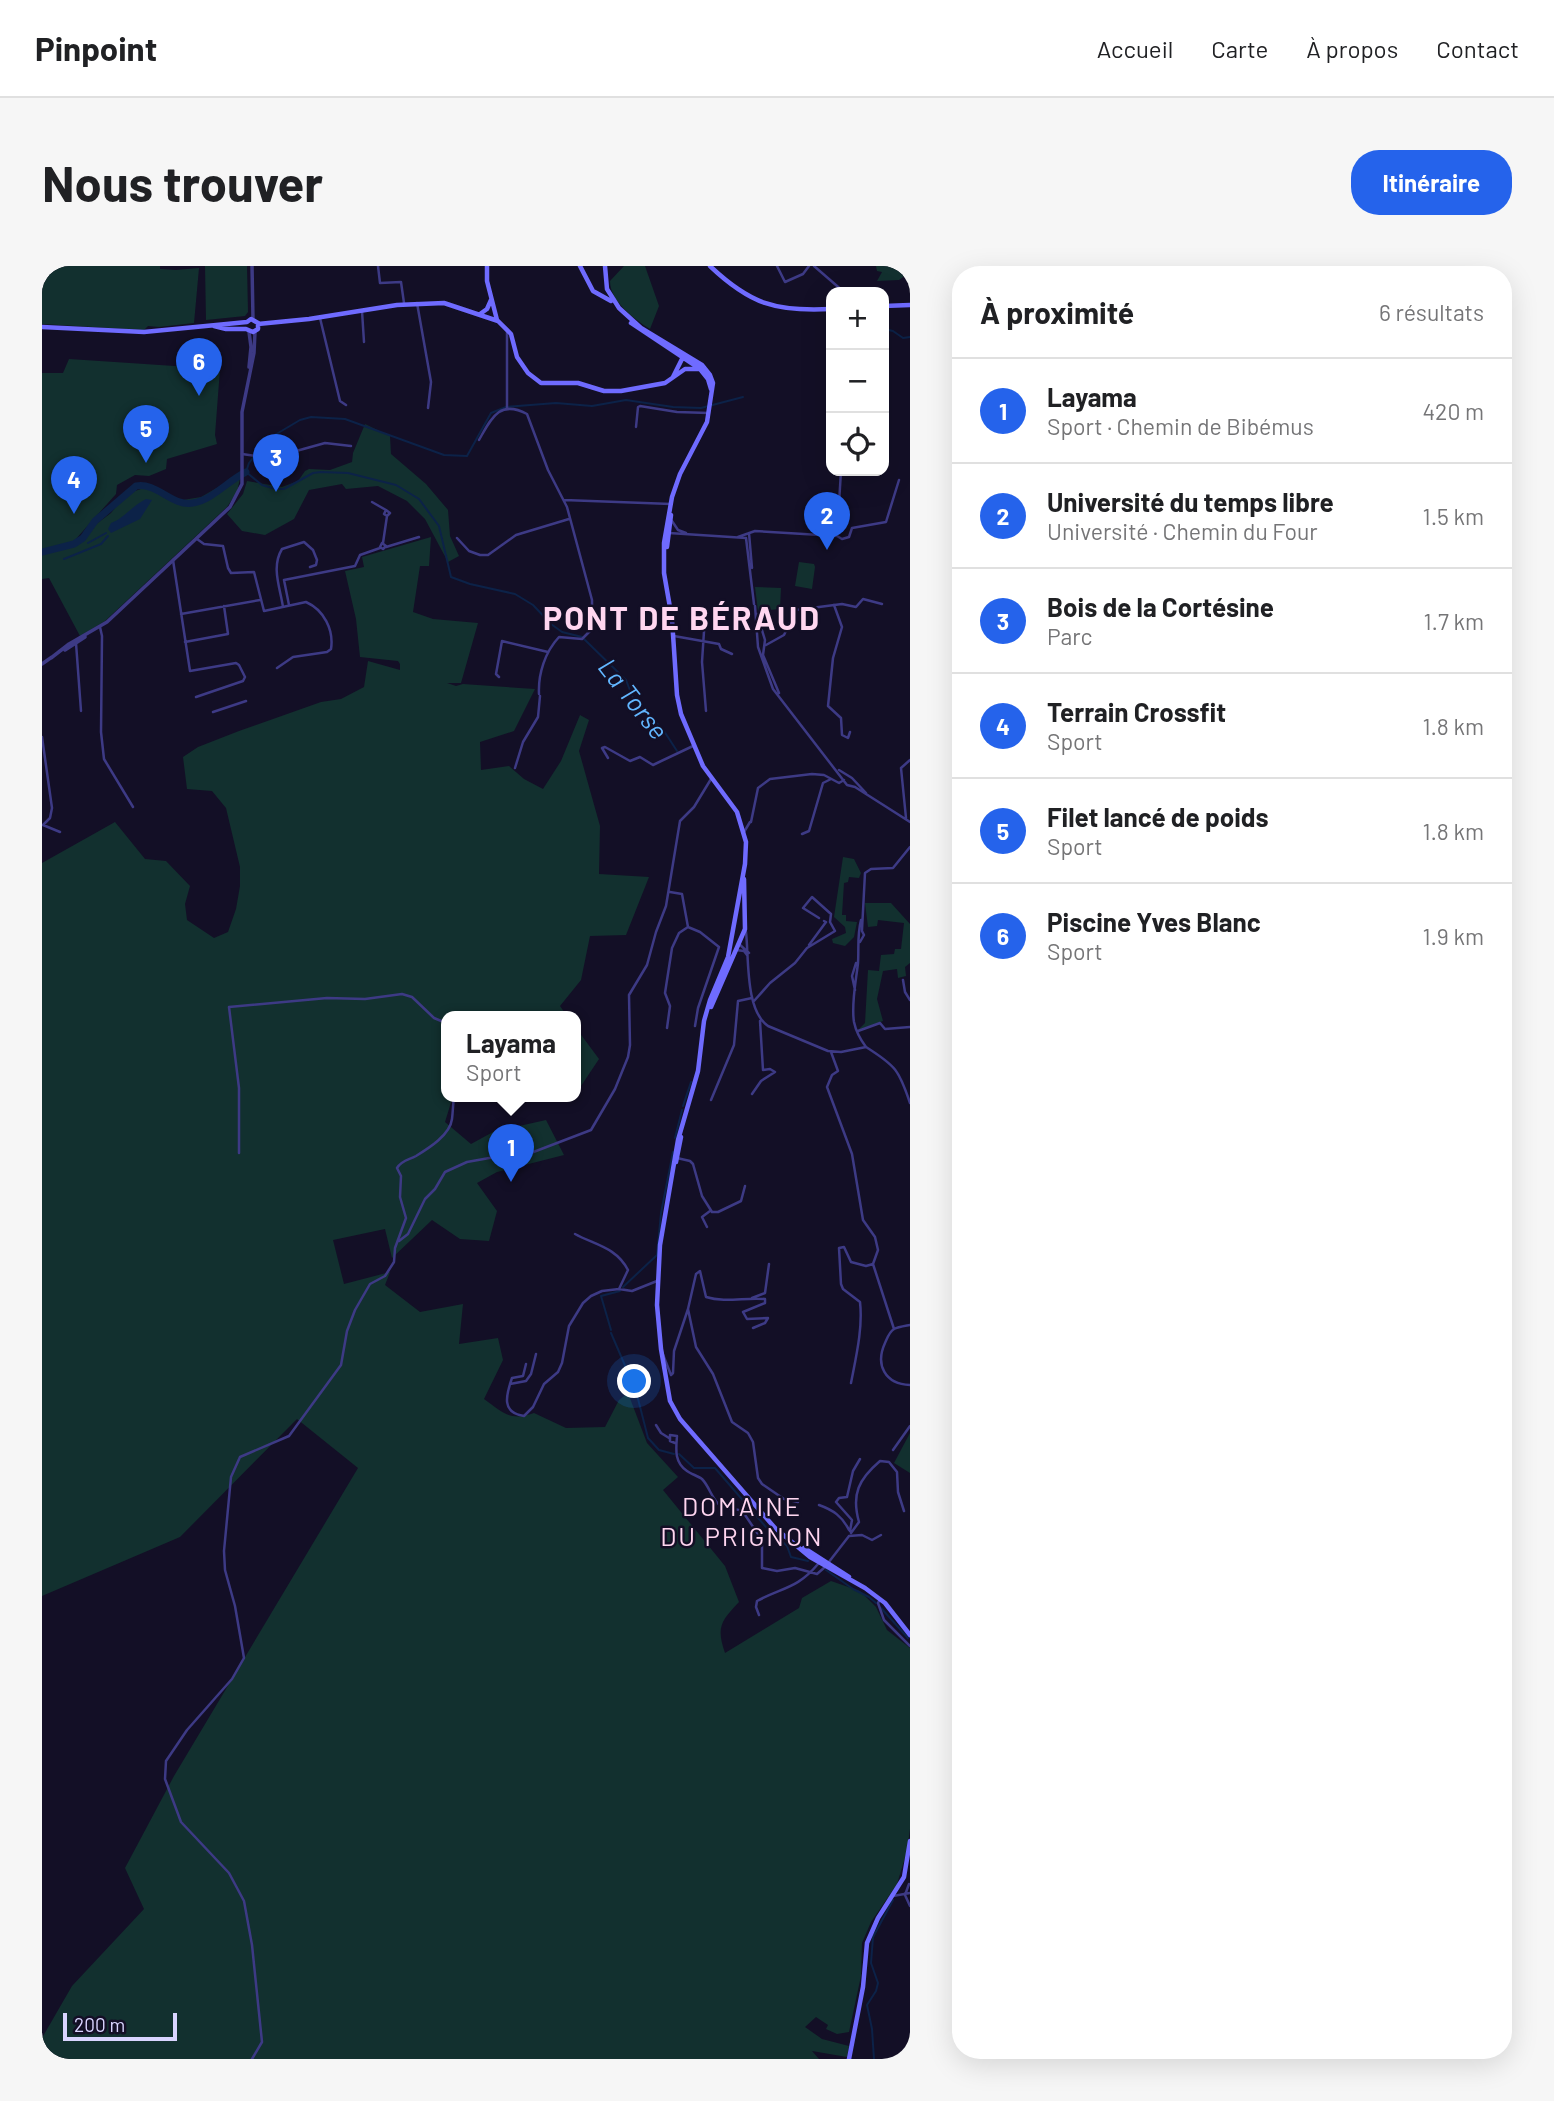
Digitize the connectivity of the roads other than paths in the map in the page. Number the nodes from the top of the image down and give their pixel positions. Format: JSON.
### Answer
{"nodes":[{"id":1,"x":252,"y":266,"type":"edge"},
{"id":2,"x":378,"y":266,"type":"edge"},
{"id":3,"x":487,"y":266,"type":"edge"},
{"id":4,"x":580,"y":266,"type":"edge"},
{"id":5,"x":605,"y":266,"type":"edge"},
{"id":6,"x":710,"y":266,"type":"edge"},
{"id":7,"x":776,"y":266,"type":"edge"},
{"id":8,"x":811,"y":266,"type":"edge"},
{"id":9,"x":606,"y":286,"type":"junction"},
{"id":10,"x":838,"y":287,"type":"edge"},
{"id":11,"x":604,"y":295,"type":"junction"},
{"id":12,"x":416,"y":303,"type":"junction"},
{"id":13,"x":405,"y":305,"type":"junction"},
{"id":14,"x":910,"y":305,"type":"edge"},
{"id":15,"x":889,"y":306,"type":"edge"},
{"id":16,"x":826,"y":309,"type":"edge"},
{"id":17,"x":362,"y":311,"type":"junction"},
{"id":18,"x":488,"y":313,"type":"junction"},
{"id":19,"x":320,"y":317,"type":"junction"},
{"id":20,"x":253,"y":319,"type":"junction"},
{"id":21,"x":258,"y":324,"type":"junction"},
{"id":22,"x":42,"y":327,"type":"edge"},
{"id":23,"x":249,"y":329,"type":"junction"},
{"id":24,"x":506,"y":329,"type":"junction"},
{"id":25,"x":364,"y":342,"type":"dead end"},
{"id":26,"x":684,"y":357,"type":"junction"},
{"id":27,"x":700,"y":369,"type":"junction"},
{"id":28,"x":673,"y":378,"type":"junction"},
{"id":29,"x":711,"y":400,"type":"junction"},
{"id":30,"x":346,"y":405,"type":"dead end"},
{"id":31,"x":507,"y":407,"type":"junction"},
{"id":32,"x":428,"y":408,"type":"dead end"},
{"id":33,"x":710,"y":412,"type":"junction"},
{"id":34,"x":636,"y":427,"type":"dead end"},
{"id":35,"x":479,"y":440,"type":"dead end"},
{"id":36,"x":351,"y":446,"type":"dead end"},
{"id":37,"x":243,"y":454,"type":"junction"},
{"id":38,"x":684,"y":467,"type":"junction"},
{"id":39,"x":841,"y":476,"type":"edge"},
{"id":40,"x":899,"y":480,"type":"dead end"},
{"id":41,"x":564,"y":500,"type":"junction"},
{"id":42,"x":571,"y":501,"type":"junction"},
{"id":43,"x":372,"y":502,"type":"dead end"},
{"id":44,"x":671,"y":504,"type":"junction"},
{"id":45,"x":566,"y":507,"type":"junction"},
{"id":46,"x":569,"y":519,"type":"junction"},
{"id":47,"x":670,"y":520,"type":"junction"},
{"id":48,"x":669,"y":530,"type":"junction"},
{"id":49,"x":678,"y":530,"type":"junction"},
{"id":50,"x":690,"y":534,"type":"junction"},
{"id":51,"x":748,"y":536,"type":"junction"},
{"id":52,"x":837,"y":536,"type":"junction"},
{"id":53,"x":419,"y":537,"type":"dead end"},
{"id":54,"x":738,"y":537,"type":"junction"},
{"id":55,"x":457,"y":538,"type":"dead end"},
{"id":56,"x":196,"y":539,"type":"junction"},
{"id":57,"x":384,"y":545,"type":"junction"},
{"id":58,"x":173,"y":560,"type":"junction"},
{"id":59,"x":310,"y":567,"type":"dead end"},
{"id":60,"x":261,"y":600,"type":"junction"},
{"id":61,"x":882,"y":604,"type":"dead end"},
{"id":62,"x":289,"y":605,"type":"junction"},
{"id":63,"x":834,"y":605,"type":"junction"},
{"id":64,"x":223,"y":606,"type":"junction"},
{"id":65,"x":755,"y":606,"type":"junction"},
{"id":66,"x":283,"y":607,"type":"junction"},
{"id":67,"x":181,"y":614,"type":"junction"},
{"id":68,"x":705,"y":616,"type":"dead end"},
{"id":69,"x":100,"y":627,"type":"junction"},
{"id":70,"x":674,"y":636,"type":"junction"},
{"id":71,"x":758,"y":636,"type":"junction"},
{"id":72,"x":764,"y":638,"type":"junction"},
{"id":73,"x":704,"y":641,"type":"junction"},
{"id":74,"x":776,"y":641,"type":"junction"},
{"id":75,"x":76,"y":642,"type":"junction"},
{"id":76,"x":185,"y":642,"type":"junction"},
{"id":77,"x":763,"y":647,"type":"junction"},
{"id":78,"x":548,"y":652,"type":"junction"},
{"id":79,"x":732,"y":654,"type":"dead end"},
{"id":80,"x":42,"y":664,"type":"edge"},
{"id":81,"x":277,"y":668,"type":"dead end"},
{"id":82,"x":499,"y":677,"type":"dead end"},
{"id":83,"x":196,"y":697,"type":"dead end"},
{"id":84,"x":246,"y":701,"type":"dead end"},
{"id":85,"x":81,"y":711,"type":"dead end"},
{"id":86,"x":706,"y":711,"type":"dead end"},
{"id":87,"x":213,"y":712,"type":"dead end"},
{"id":88,"x":850,"y":732,"type":"dead end"},
{"id":89,"x":42,"y":737,"type":"edge"},
{"id":90,"x":693,"y":746,"type":"junction"},
{"id":91,"x":608,"y":758,"type":"dead end"},
{"id":92,"x":910,"y":760,"type":"edge"},
{"id":93,"x":515,"y":768,"type":"dead end"},
{"id":94,"x":836,"y":768,"type":"junction"},
{"id":95,"x":42,"y":774,"type":"edge"},
{"id":96,"x":47,"y":774,"type":"junction"},
{"id":97,"x":712,"y":778,"type":"junction"},
{"id":98,"x":831,"y":779,"type":"junction"},
{"id":99,"x":845,"y":779,"type":"junction"},
{"id":100,"x":868,"y":796,"type":"junction"},
{"id":101,"x":904,"y":805,"type":"junction"},
{"id":102,"x":133,"y":807,"type":"dead end"},
{"id":103,"x":908,"y":812,"type":"edge"},
{"id":104,"x":899,"y":816,"type":"junction"},
{"id":105,"x":908,"y":821,"type":"edge"},
{"id":106,"x":60,"y":832,"type":"dead end"},
{"id":107,"x":744,"y":832,"type":"junction"},
{"id":108,"x":802,"y":834,"type":"dead end"},
{"id":109,"x":910,"y":847,"type":"edge"},
{"id":110,"x":743,"y":872,"type":"junction"},
{"id":111,"x":669,"y":892,"type":"junction"},
{"id":112,"x":737,"y":902,"type":"junction"},
{"id":113,"x":745,"y":903,"type":"junction"},
{"id":114,"x":819,"y":918,"type":"dead end"},
{"id":115,"x":824,"y":921,"type":"dead end"},
{"id":116,"x":745,"y":925,"type":"junction"},
{"id":117,"x":688,"y":927,"type":"junction"},
{"id":118,"x":731,"y":936,"type":"junction"},
{"id":119,"x":740,"y":941,"type":"junction"},
{"id":120,"x":807,"y":948,"type":"junction"},
{"id":121,"x":736,"y":950,"type":"junction"},
{"id":122,"x":749,"y":955,"type":"junction"},
{"id":123,"x":903,"y":980,"type":"dead end"},
{"id":124,"x":706,"y":987,"type":"junction"},
{"id":125,"x":716,"y":991,"type":"junction"},
{"id":126,"x":752,"y":1000,"type":"junction"},
{"id":127,"x":910,"y":1000,"type":"edge"},
{"id":128,"x":760,"y":1021,"type":"junction"},
{"id":129,"x":441,"y":1022,"type":"edge"},
{"id":130,"x":695,"y":1027,"type":"dead end"},
{"id":131,"x":910,"y":1027,"type":"edge"},
{"id":132,"x":667,"y":1028,"type":"dead end"},
{"id":133,"x":856,"y":1032,"type":"junction"},
{"id":134,"x":863,"y":1047,"type":"junction"},
{"id":135,"x":831,"y":1052,"type":"junction"},
{"id":136,"x":908,"y":1087,"type":"edge"},
{"id":137,"x":752,"y":1094,"type":"dead end"},
{"id":138,"x":711,"y":1100,"type":"dead end"},
{"id":139,"x":454,"y":1102,"type":"edge"},
{"id":140,"x":910,"y":1103,"type":"edge"},
{"id":141,"x":683,"y":1118,"type":"junction"},
{"id":142,"x":239,"y":1153,"type":"dead end"},
{"id":143,"x":677,"y":1158,"type":"junction"},
{"id":144,"x":672,"y":1177,"type":"junction"},
{"id":145,"x":745,"y":1186,"type":"dead end"},
{"id":146,"x":710,"y":1211,"type":"junction"},
{"id":147,"x":708,"y":1227,"type":"dead end"},
{"id":148,"x":575,"y":1234,"type":"dead end"},
{"id":149,"x":399,"y":1241,"type":"junction"},
{"id":150,"x":769,"y":1264,"type":"dead end"},
{"id":151,"x":873,"y":1264,"type":"junction"},
{"id":152,"x":657,"y":1284,"type":"junction"},
{"id":153,"x":644,"y":1286,"type":"junction"},
{"id":154,"x":619,"y":1289,"type":"junction"},
{"id":155,"x":752,"y":1298,"type":"junction"},
{"id":156,"x":688,"y":1309,"type":"junction"},
{"id":157,"x":910,"y":1325,"type":"edge"},
{"id":158,"x":753,"y":1328,"type":"dead end"},
{"id":159,"x":894,"y":1329,"type":"junction"},
{"id":160,"x":661,"y":1349,"type":"junction"},
{"id":161,"x":536,"y":1354,"type":"dead end"},
{"id":162,"x":526,"y":1364,"type":"dead end"},
{"id":163,"x":851,"y":1383,"type":"dead end"},
{"id":164,"x":510,"y":1384,"type":"junction"},
{"id":165,"x":910,"y":1385,"type":"edge"},
{"id":166,"x":656,"y":1425,"type":"dead end"},
{"id":167,"x":910,"y":1426,"type":"edge"},
{"id":168,"x":669,"y":1437,"type":"junction"},
{"id":169,"x":675,"y":1443,"type":"junction"},
{"id":170,"x":893,"y":1450,"type":"dead end"},
{"id":171,"x":860,"y":1459,"type":"dead end"},
{"id":172,"x":798,"y":1502,"type":"dead end"},
{"id":173,"x":819,"y":1505,"type":"dead end"},
{"id":174,"x":904,"y":1511,"type":"dead end"},
{"id":175,"x":850,"y":1533,"type":"junction"},
{"id":176,"x":881,"y":1535,"type":"dead end"},
{"id":177,"x":787,"y":1537,"type":"junction"},
{"id":178,"x":818,"y":1564,"type":"junction"},
{"id":179,"x":825,"y":1567,"type":"junction"},
{"id":180,"x":810,"y":1572,"type":"junction"},
{"id":181,"x":880,"y":1599,"type":"junction"},
{"id":182,"x":759,"y":1615,"type":"dead end"},
{"id":183,"x":910,"y":1635,"type":"edge"},
{"id":184,"x":910,"y":1646,"type":"edge"},
{"id":185,"x":910,"y":1841,"type":"edge"},
{"id":186,"x":904,"y":1877,"type":"junction"},
{"id":187,"x":909,"y":1885,"type":"edge"},
{"id":188,"x":910,"y":1893,"type":"edge"},
{"id":189,"x":905,"y":1895,"type":"junction"},
{"id":190,"x":893,"y":1896,"type":"junction"},
{"id":191,"x":910,"y":1906,"type":"edge"},
{"id":192,"x":253,"y":2059,"type":"edge"},
{"id":193,"x":849,"y":2059,"type":"edge"}],
"edges":[{"from":1,"to":20,"type":"street"},
{"from":2,"to":13,"type":"street"},
{"from":3,"to":18,"type":"main road"},
{"from":4,"to":11,"type":"main road"},
{"from":5,"to":9,"type":"main road"},
{"from":6,"to":16,"type":"main road"},
{"from":7,"to":8,"type":"street"},
{"from":8,"to":10,"type":"street"},
{"from":9,"to":11,"type":"main road"},
{"from":9,"to":26,"type":"main road"},
{"from":11,"to":26,"type":"main road"},
{"from":12,"to":13,"type":"main road"},
{"from":12,"to":18,"type":"main road"},
{"from":12,"to":32,"type":"street"},
{"from":13,"to":17,"type":"main road"},
{"from":14,"to":15,"type":"main road"},
{"from":17,"to":19,"type":"main road"},
{"from":17,"to":25,"type":"street"},
{"from":18,"to":24,"type":"main road"},
{"from":19,"to":21,"type":"main road"},
{"from":19,"to":30,"type":"street"},
{"from":20,"to":21,"type":"main road"},
{"from":20,"to":23,"type":"main road"},
{"from":21,"to":23,"type":"main road"},
{"from":22,"to":23,"type":"main road"},
{"from":23,"to":37,"type":"street"},
{"from":24,"to":28,"type":"main road"},
{"from":24,"to":31,"type":"street"},
{"from":26,"to":27,"type":"main road"},
{"from":26,"to":28,"type":"main road"},
{"from":26,"to":29,"type":"main road"},
{"from":27,"to":28,"type":"main road"},
{"from":27,"to":29,"type":"main road"},
{"from":29,"to":33,"type":"main road"},
{"from":31,"to":35,"type":"street"},
{"from":31,"to":41,"type":"street"},
{"from":33,"to":34,"type":"street"},
{"from":33,"to":38,"type":"main road"},
{"from":36,"to":37,"type":"street"},
{"from":37,"to":56,"type":"street"},
{"from":38,"to":44,"type":"main road"},
{"from":38,"to":47,"type":"main road"},
{"from":39,"to":52,"type":"street"},
{"from":40,"to":52,"type":"street"},
{"from":41,"to":42,"type":"street"},
{"from":41,"to":45,"type":"street"},
{"from":42,"to":44,"type":"street"},
{"from":42,"to":45,"type":"street"},
{"from":43,"to":57,"type":"street"},
{"from":44,"to":47,"type":"main road"},
{"from":45,"to":46,"type":"street"},
{"from":46,"to":55,"type":"street"},
{"from":46,"to":78,"type":"street"},
{"from":47,"to":48,"type":"main road"},
{"from":47,"to":49,"type":"street"},
{"from":48,"to":49,"type":"street"},
{"from":48,"to":50,"type":"street"},
{"from":48,"to":70,"type":"main road"},
{"from":49,"to":50,"type":"street"},
{"from":50,"to":54,"type":"street"},
{"from":51,"to":52,"type":"street"},
{"from":51,"to":54,"type":"street"},
{"from":51,"to":54,"type":"street"},
{"from":51,"to":65,"type":"street"},
{"from":53,"to":57,"type":"street"},
{"from":56,"to":58,"type":"street"},
{"from":56,"to":60,"type":"street"},
{"from":57,"to":62,"type":"street"},
{"from":58,"to":67,"type":"street"},
{"from":58,"to":69,"type":"street"},
{"from":59,"to":66,"type":"street"},
{"from":60,"to":64,"type":"street"},
{"from":60,"to":66,"type":"street"},
{"from":61,"to":63,"type":"street"},
{"from":62,"to":66,"type":"street"},
{"from":62,"to":81,"type":"street"},
{"from":63,"to":74,"type":"street"},
{"from":63,"to":88,"type":"street"},
{"from":64,"to":67,"type":"street"},
{"from":64,"to":76,"type":"street"},
{"from":65,"to":71,"type":"street"},
{"from":65,"to":72,"type":"street"},
{"from":67,"to":76,"type":"street"},
{"from":68,"to":73,"type":"street"},
{"from":69,"to":75,"type":"street"},
{"from":69,"to":102,"type":"street"},
{"from":70,"to":73,"type":"street"},
{"from":70,"to":90,"type":"main road"},
{"from":71,"to":72,"type":"street"},
{"from":71,"to":77,"type":"street"},
{"from":72,"to":74,"type":"street"},
{"from":72,"to":77,"type":"street"},
{"from":73,"to":79,"type":"street"},
{"from":73,"to":86,"type":"street"},
{"from":74,"to":77,"type":"street"},
{"from":75,"to":80,"type":"street"},
{"from":75,"to":85,"type":"street"},
{"from":76,"to":83,"type":"street"},
{"from":77,"to":94,"type":"street"},
{"from":78,"to":82,"type":"street"},
{"from":78,"to":93,"type":"street"},
{"from":84,"to":87,"type":"street"},
{"from":89,"to":96,"type":"street"},
{"from":90,"to":91,"type":"street"},
{"from":90,"to":97,"type":"main road"},
{"from":92,"to":101,"type":"street"},
{"from":94,"to":99,"type":"street"},
{"from":94,"to":100,"type":"street"},
{"from":95,"to":96,"type":"street"},
{"from":96,"to":106,"type":"street"},
{"from":97,"to":107,"type":"main road"},
{"from":97,"to":111,"type":"street"},
{"from":98,"to":99,"type":"street"},
{"from":98,"to":107,"type":"street"},
{"from":98,"to":108,"type":"street"},
{"from":99,"to":100,"type":"street"},
{"from":100,"to":104,"type":"street"},
{"from":101,"to":103,"type":"street"},
{"from":101,"to":104,"type":"street"},
{"from":103,"to":105,"type":"street"},
{"from":104,"to":105,"type":"street"},
{"from":107,"to":110,"type":"main road"},
{"from":109,"to":133,"type":"street"},
{"from":110,"to":112,"type":"main road"},
{"from":110,"to":113,"type":"main road"},
{"from":111,"to":117,"type":"street"},
{"from":111,"to":149,"type":"street"},
{"from":112,"to":113,"type":"main road"},
{"from":112,"to":118,"type":"main road"},
{"from":113,"to":116,"type":"main road"},
{"from":114,"to":120,"type":"street"},
{"from":115,"to":120,"type":"street"},
{"from":116,"to":119,"type":"main road"},
{"from":116,"to":122,"type":"street"},
{"from":117,"to":124,"type":"street"},
{"from":117,"to":132,"type":"street"},
{"from":118,"to":119,"type":"main road"},
{"from":118,"to":125,"type":"main road"},
{"from":119,"to":121,"type":"main road"},
{"from":119,"to":122,"type":"street"},
{"from":120,"to":126,"type":"street"},
{"from":121,"to":122,"type":"street"},
{"from":121,"to":125,"type":"main road"},
{"from":122,"to":126,"type":"street"},
{"from":123,"to":127,"type":"street"},
{"from":124,"to":125,"type":"street"},
{"from":124,"to":130,"type":"street"},
{"from":125,"to":141,"type":"main road"},
{"from":126,"to":128,"type":"street"},
{"from":126,"to":138,"type":"street"},
{"from":128,"to":135,"type":"street"},
{"from":128,"to":137,"type":"street"},
{"from":129,"to":142,"type":"street"},
{"from":131,"to":133,"type":"street"},
{"from":133,"to":134,"type":"street"},
{"from":134,"to":135,"type":"street"},
{"from":134,"to":136,"type":"street"},
{"from":135,"to":151,"type":"street"},
{"from":136,"to":140,"type":"street"},
{"from":139,"to":149,"type":"street"},
{"from":141,"to":143,"type":"main road"},
{"from":141,"to":144,"type":"main road"},
{"from":143,"to":144,"type":"main road"},
{"from":143,"to":146,"type":"street"},
{"from":144,"to":152,"type":"main road"},
{"from":145,"to":146,"type":"street"},
{"from":146,"to":147,"type":"street"},
{"from":148,"to":154,"type":"street"},
{"from":149,"to":192,"type":"street"},
{"from":150,"to":155,"type":"street"},
{"from":151,"to":159,"type":"street"},
{"from":151,"to":163,"type":"street"},
{"from":152,"to":153,"type":"street"},
{"from":152,"to":153,"type":"street"},
{"from":152,"to":160,"type":"main road"},
{"from":153,"to":154,"type":"street"},
{"from":154,"to":164,"type":"street"},
{"from":155,"to":156,"type":"street"},
{"from":155,"to":158,"type":"street"},
{"from":156,"to":160,"type":"street"},
{"from":156,"to":172,"type":"street"},
{"from":157,"to":159,"type":"street"},
{"from":159,"to":165,"type":"street"},
{"from":160,"to":177,"type":"main road"},
{"from":161,"to":164,"type":"street"},
{"from":162,"to":164,"type":"street"},
{"from":166,"to":168,"type":"street"},
{"from":167,"to":170,"type":"street"},
{"from":168,"to":169,"type":"street"},
{"from":168,"to":169,"type":"street"},
{"from":169,"to":180,"type":"street"},
{"from":171,"to":175,"type":"street"},
{"from":173,"to":175,"type":"street"},
{"from":174,"to":175,"type":"street"},
{"from":175,"to":176,"type":"street"},
{"from":175,"to":179,"type":"street"},
{"from":177,"to":178,"type":"main road"},
{"from":177,"to":179,"type":"main road"},
{"from":178,"to":179,"type":"main road"},
{"from":178,"to":180,"type":"street"},
{"from":179,"to":180,"type":"street"},
{"from":179,"to":181,"type":"main road"},
{"from":180,"to":182,"type":"street"},
{"from":181,"to":183,"type":"main road"},
{"from":181,"to":184,"type":"street"},
{"from":185,"to":186,"type":"main road"},
{"from":186,"to":187,"type":"street"},
{"from":186,"to":190,"type":"main road"},
{"from":187,"to":189,"type":"street"},
{"from":188,"to":189,"type":"street"},
{"from":189,"to":190,"type":"street"},
{"from":189,"to":191,"type":"street"},
{"from":190,"to":193,"type":"main road"}]}
